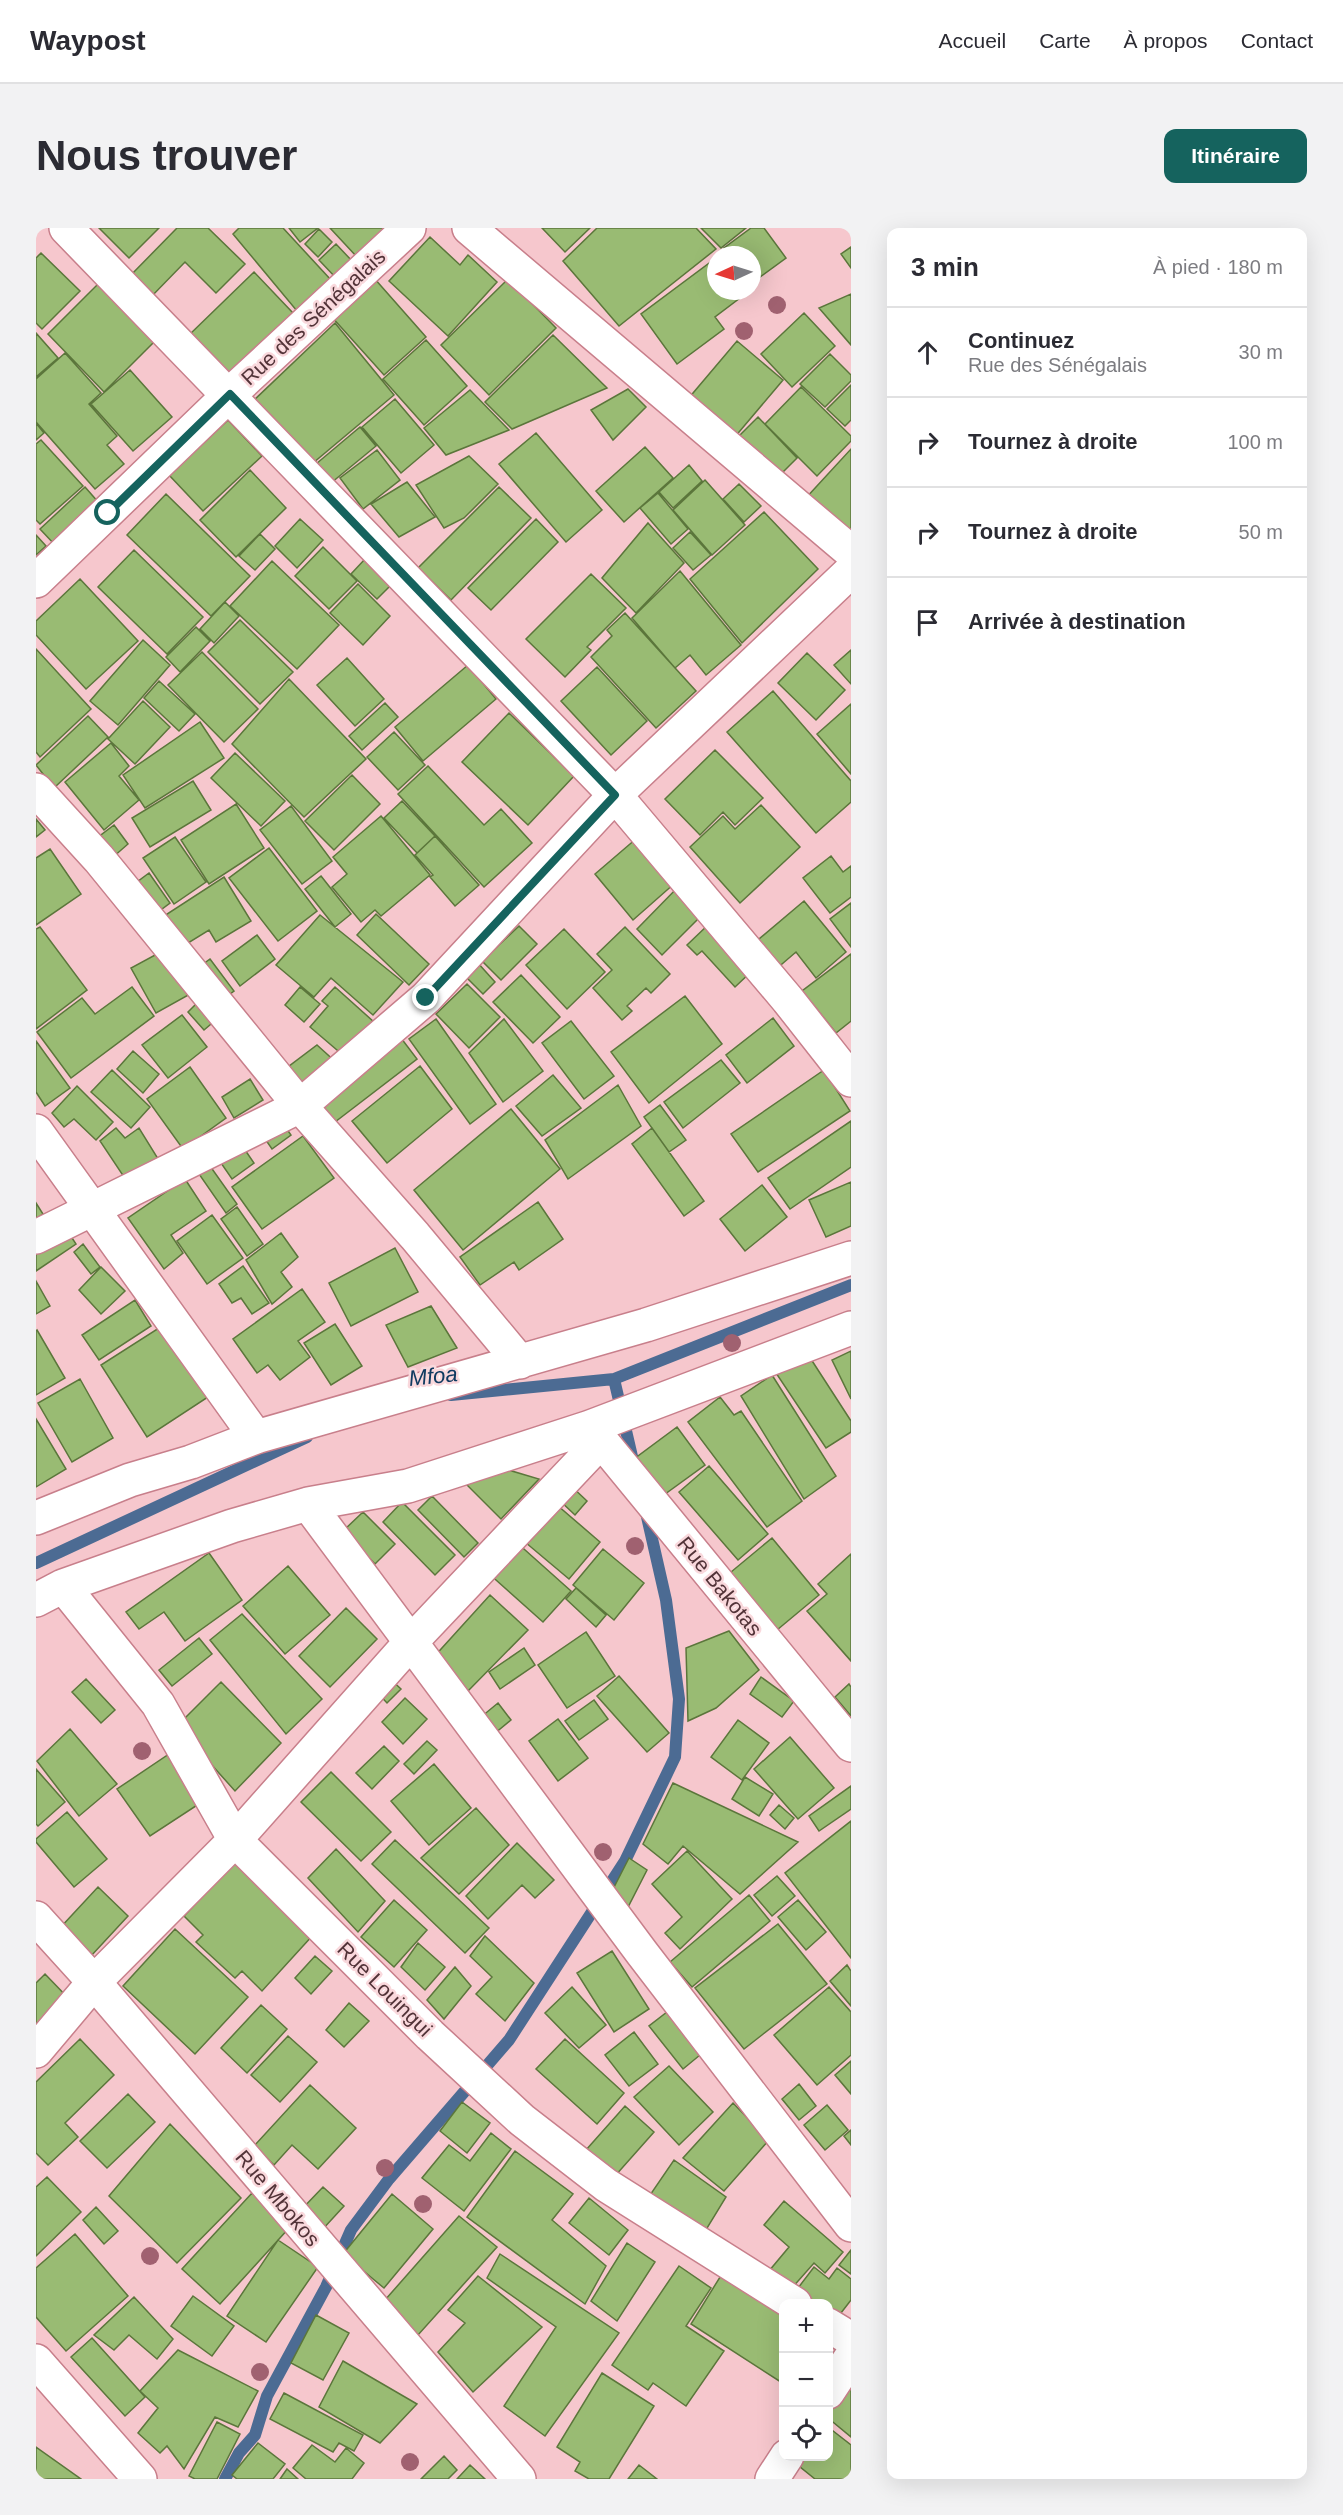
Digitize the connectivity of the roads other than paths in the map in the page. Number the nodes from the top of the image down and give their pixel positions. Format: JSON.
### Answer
{"nodes":[{"id":1,"x":66,"y":228,"type":"edge"},
{"id":2,"x":410,"y":228,"type":"edge"},
{"id":3,"x":469,"y":228,"type":"edge"},
{"id":4,"x":230,"y":394,"type":"junction"},
{"id":5,"x":851,"y":552,"type":"edge"},
{"id":6,"x":851,"y":571,"type":"edge"},
{"id":7,"x":36,"y":581,"type":"edge"},
{"id":8,"x":36,"y":790,"type":"edge"},
{"id":9,"x":615,"y":795,"type":"junction"},
{"id":10,"x":851,"y":1080,"type":"edge"},
{"id":11,"x":300,"y":1106,"type":"junction"},
{"id":12,"x":36,"y":1131,"type":"edge"},
{"id":13,"x":92,"y":1209,"type":"junction"},
{"id":14,"x":36,"y":1237,"type":"edge"},
{"id":15,"x":851,"y":1258,"type":"edge"},
{"id":16,"x":851,"y":1328,"type":"edge"},
{"id":17,"x":520,"y":1362,"type":"junction"},
{"id":18,"x":595,"y":1434,"type":"junction"},
{"id":19,"x":256,"y":1437,"type":"junction"},
{"id":20,"x":308,"y":1504,"type":"junction"},
{"id":21,"x":36,"y":1518,"type":"edge"},
{"id":22,"x":50,"y":1593,"type":"edge"},
{"id":23,"x":410,"y":1643,"type":"junction"},
{"id":24,"x":851,"y":1745,"type":"edge"},
{"id":25,"x":235,"y":1839,"type":"junction"},
{"id":26,"x":36,"y":1918,"type":"edge"},
{"id":27,"x":94,"y":1982,"type":"junction"},
{"id":28,"x":36,"y":2051,"type":"edge"},
{"id":29,"x":851,"y":2225,"type":"edge"},
{"id":30,"x":787,"y":2299,"type":"edge"},
{"id":31,"x":833,"y":2328,"type":"edge"},
{"id":32,"x":851,"y":2339,"type":"edge"},
{"id":33,"x":851,"y":2357,"type":"edge"},
{"id":34,"x":36,"y":2361,"type":"edge"},
{"id":35,"x":833,"y":2384,"type":"edge"},
{"id":36,"x":784,"y":2461,"type":"edge"},
{"id":37,"x":140,"y":2479,"type":"edge"},
{"id":38,"x":519,"y":2479,"type":"edge"},
{"id":39,"x":772,"y":2479,"type":"edge"}],
"edges":[{"from":1,"to":4,"type":"street"},
{"from":2,"to":4,"type":"street","name":"Rue des Sénégalais"},
{"from":3,"to":5,"type":"street"},
{"from":4,"to":7,"type":"street","name":"Rue des Sénégalais"},
{"from":4,"to":9,"type":"street"},
{"from":6,"to":9,"type":"street"},
{"from":8,"to":11,"type":"street"},
{"from":9,"to":10,"type":"street"},
{"from":9,"to":11,"type":"street"},
{"from":11,"to":13,"type":"street"},
{"from":11,"to":17,"type":"street"},
{"from":12,"to":13,"type":"street"},
{"from":13,"to":14,"type":"street"},
{"from":13,"to":19,"type":"street"},
{"from":15,"to":17,"type":"street"},
{"from":16,"to":18,"type":"street"},
{"from":17,"to":19,"type":"street"},
{"from":18,"to":20,"type":"street"},
{"from":18,"to":23,"type":"street"},
{"from":18,"to":24,"type":"street","name":"Rue Bakotas"},
{"from":19,"to":21,"type":"street"},
{"from":20,"to":22,"type":"street"},
{"from":20,"to":23,"type":"street"},
{"from":22,"to":25,"type":"street","name":"Rue Louingui"},
{"from":23,"to":25,"type":"street"},
{"from":23,"to":29,"type":"street"},
{"from":25,"to":27,"type":"street"},
{"from":25,"to":30,"type":"street","name":"Rue Louingui"},
{"from":26,"to":27,"type":"street","name":"Rue Mbokos"},
{"from":27,"to":28,"type":"street"},
{"from":27,"to":38,"type":"street","name":"Rue Mbokos"},
{"from":31,"to":32,"type":"street"},
{"from":33,"to":35,"type":"street"},
{"from":34,"to":37,"type":"street"},
{"from":36,"to":39,"type":"street"}]}
